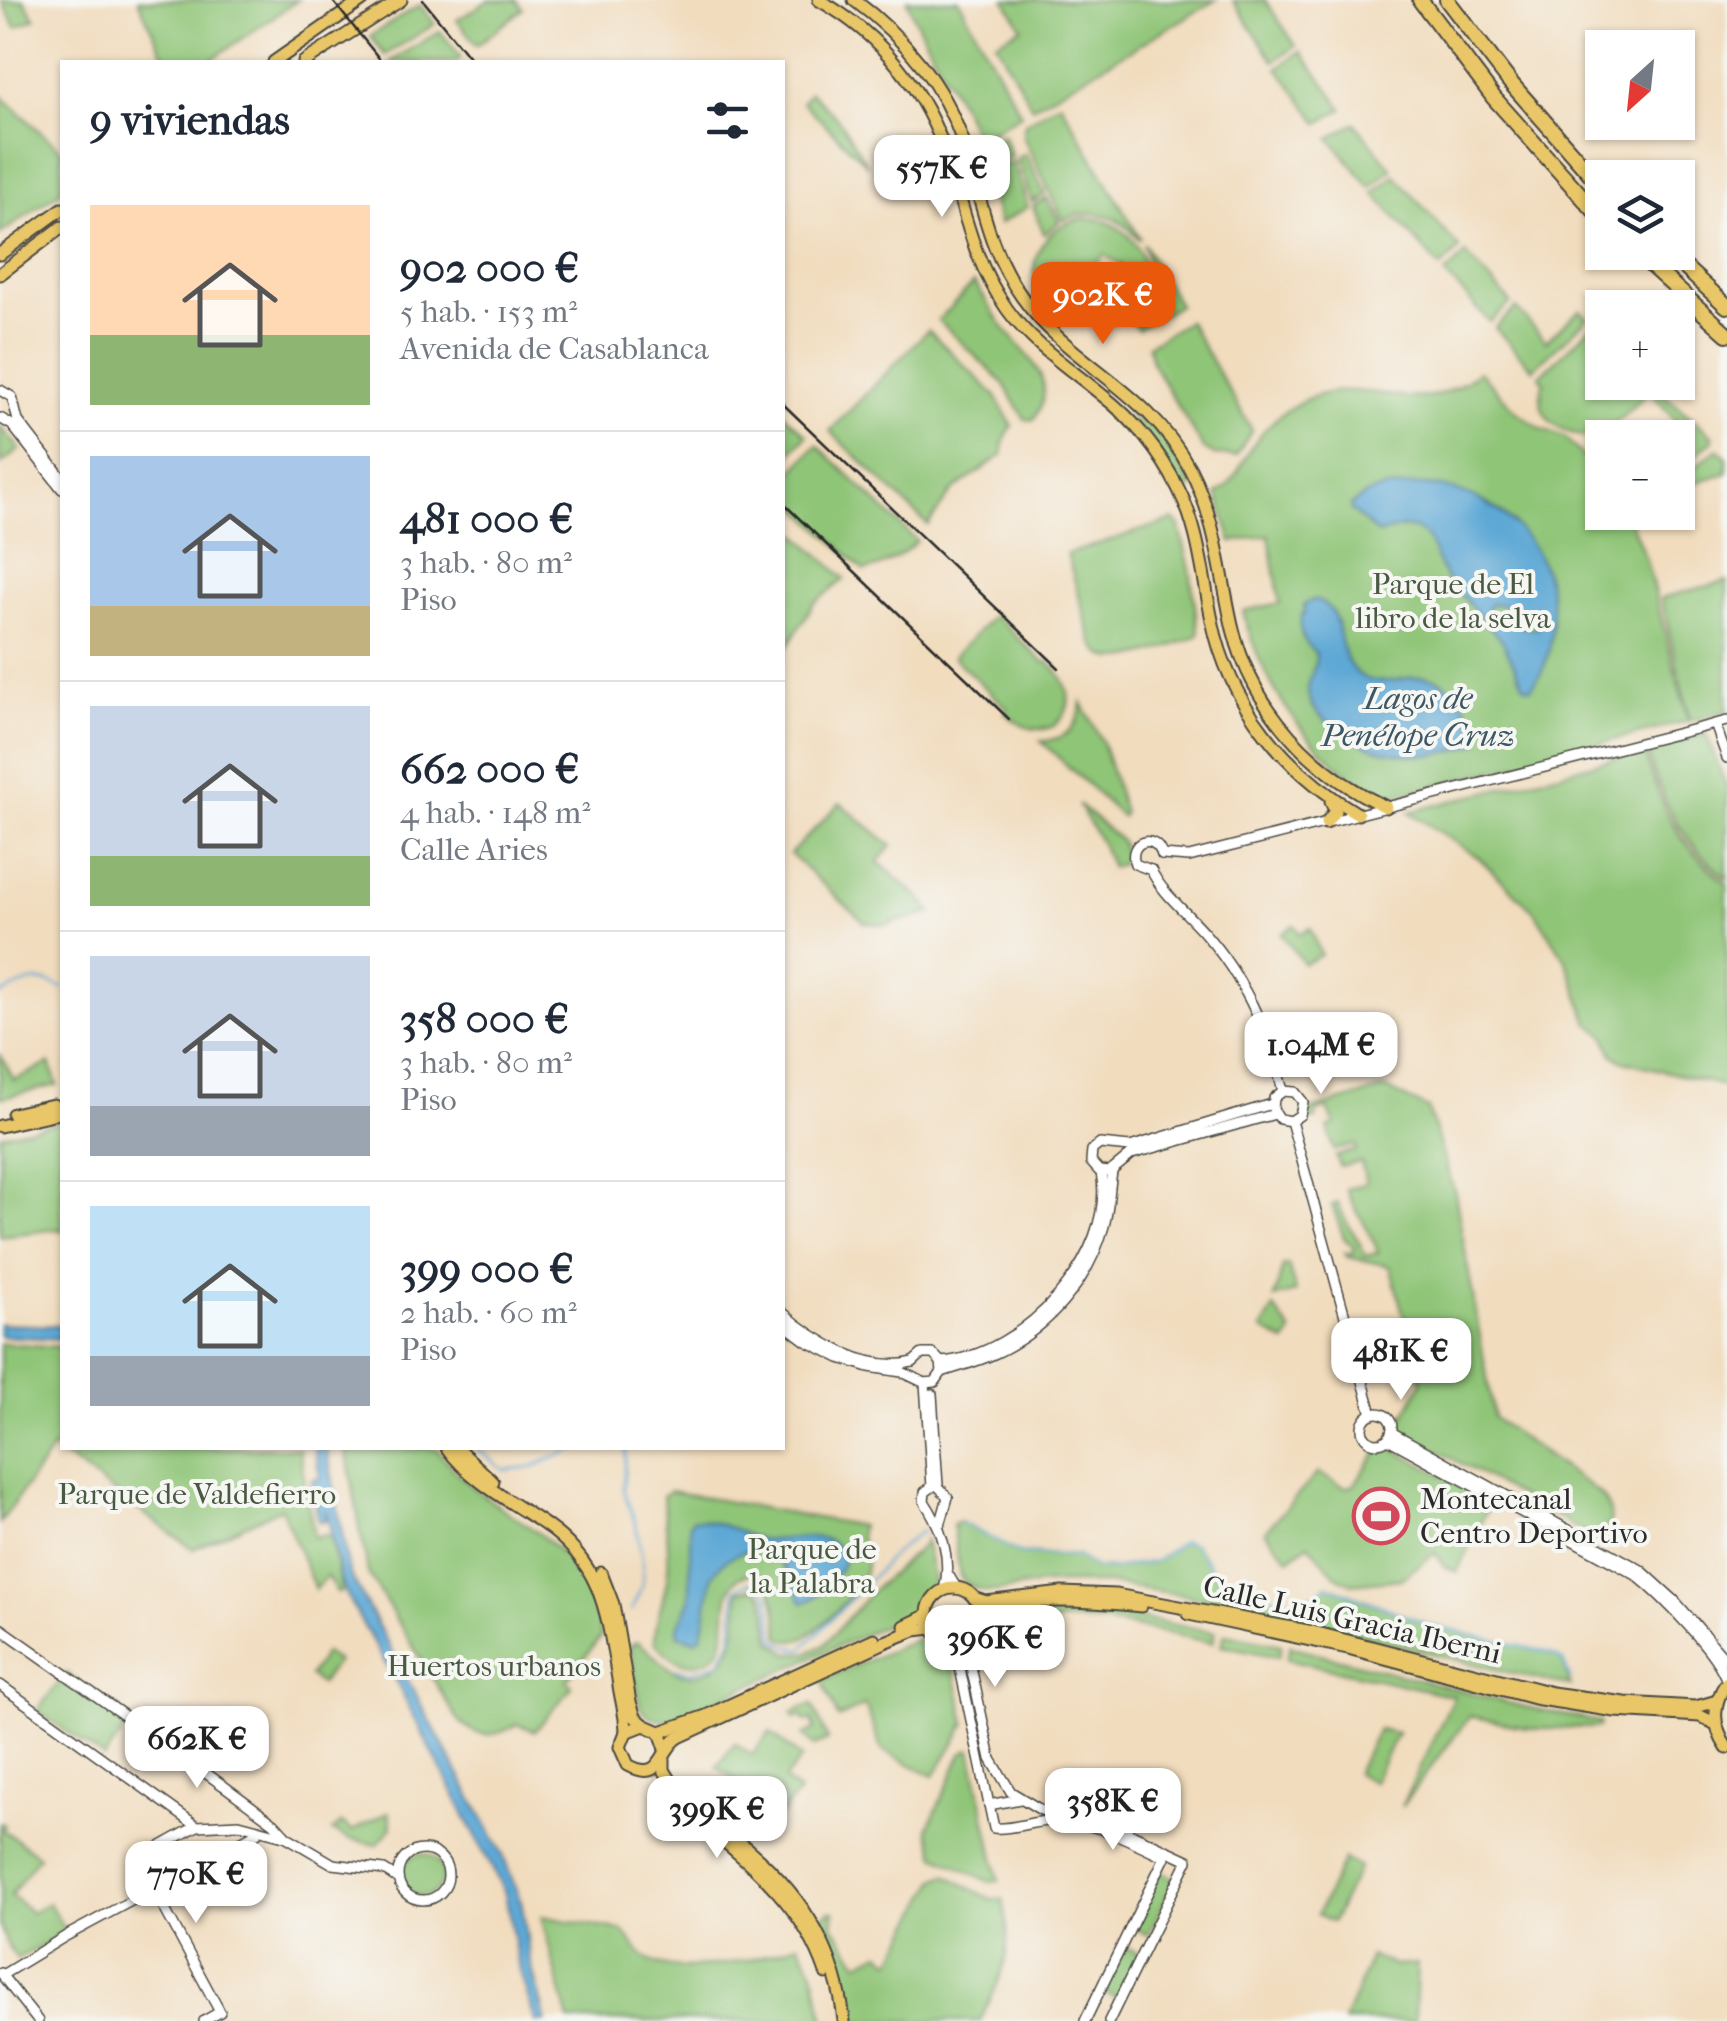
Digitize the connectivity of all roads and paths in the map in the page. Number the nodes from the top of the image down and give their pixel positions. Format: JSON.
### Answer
{"nodes":[{"id":1,"x":363,"y":0,"type":"edge"},
{"id":2,"x":401,"y":0,"type":"edge"},
{"id":3,"x":819,"y":0,"type":"edge"},
{"id":4,"x":854,"y":0,"type":"edge"},
{"id":5,"x":1411,"y":0,"type":"edge"},
{"id":6,"x":1420,"y":0,"type":"edge"},
{"id":7,"x":1447,"y":0,"type":"edge"},
{"id":8,"x":1458,"y":0,"type":"edge"},
{"id":9,"x":277,"y":60,"type":"edge"},
{"id":10,"x":307,"y":60,"type":"edge"},
{"id":11,"x":1562,"y":144,"type":"junction"},
{"id":12,"x":1550,"y":164,"type":"junction"},
{"id":13,"x":1585,"y":168,"type":"edge"},
{"id":14,"x":1585,"y":202,"type":"edge"},
{"id":15,"x":60,"y":210,"type":"edge"},
{"id":16,"x":60,"y":228,"type":"edge"},
{"id":17,"x":0,"y":254,"type":"edge"},
{"id":18,"x":1656,"y":270,"type":"edge"},
{"id":19,"x":1688,"y":270,"type":"edge"},
{"id":20,"x":0,"y":274,"type":"edge"},
{"id":21,"x":1727,"y":306,"type":"edge"},
{"id":22,"x":1727,"y":334,"type":"edge"},
{"id":23,"x":0,"y":390,"type":"edge"},
{"id":24,"x":13,"y":408,"type":"junction"},
{"id":25,"x":0,"y":418,"type":"edge"},
{"id":26,"x":60,"y":475,"type":"edge"},
{"id":27,"x":60,"y":487,"type":"edge"},
{"id":28,"x":1727,"y":721,"type":"edge"},
{"id":29,"x":1715,"y":724,"type":"junction"},
{"id":30,"x":1727,"y":758,"type":"edge"},
{"id":31,"x":1325,"y":794,"type":"junction"},
{"id":32,"x":1361,"y":796,"type":"junction"},
{"id":33,"x":1386,"y":808,"type":"junction"},
{"id":34,"x":1359,"y":812,"type":"junction"},
{"id":35,"x":1326,"y":822,"type":"junction"},
{"id":36,"x":1162,"y":855,"type":"junction"},
{"id":37,"x":1151,"y":870,"type":"junction"},
{"id":38,"x":1283,"y":1091,"type":"junction"},
{"id":39,"x":60,"y":1104,"type":"edge"},
{"id":40,"x":1274,"y":1109,"type":"junction"},
{"id":41,"x":60,"y":1112,"type":"edge"},
{"id":42,"x":0,"y":1118,"type":"edge"},
{"id":43,"x":1291,"y":1120,"type":"junction"},
{"id":44,"x":0,"y":1126,"type":"edge"},
{"id":45,"x":1117,"y":1148,"type":"junction"},
{"id":46,"x":1120,"y":1162,"type":"junction"},
{"id":47,"x":1107,"y":1172,"type":"junction"},
{"id":48,"x":785,"y":1314,"type":"edge"},
{"id":49,"x":785,"y":1325,"type":"edge"},
{"id":50,"x":913,"y":1362,"type":"junction"},
{"id":51,"x":942,"y":1367,"type":"junction"},
{"id":52,"x":914,"y":1376,"type":"junction"},
{"id":53,"x":928,"y":1383,"type":"junction"},
{"id":54,"x":1372,"y":1414,"type":"junction"},
{"id":55,"x":1390,"y":1436,"type":"junction"},
{"id":56,"x":449,"y":1450,"type":"edge"},
{"id":57,"x":458,"y":1450,"type":"edge"},
{"id":58,"x":935,"y":1486,"type":"junction"},
{"id":59,"x":938,"y":1508,"type":"junction"},
{"id":60,"x":948,"y":1574,"type":"junction"},
{"id":61,"x":958,"y":1589,"type":"junction"},
{"id":62,"x":944,"y":1590,"type":"junction"},
{"id":63,"x":974,"y":1598,"type":"junction"},
{"id":64,"x":928,"y":1614,"type":"junction"},
{"id":65,"x":979,"y":1619,"type":"junction"},
{"id":66,"x":0,"y":1628,"type":"edge"},
{"id":67,"x":932,"y":1628,"type":"junction"},
{"id":68,"x":967,"y":1636,"type":"junction"},
{"id":69,"x":950,"y":1640,"type":"junction"},
{"id":70,"x":1727,"y":1661,"type":"edge"},
{"id":71,"x":1727,"y":1682,"type":"edge"},
{"id":72,"x":0,"y":1685,"type":"edge"},
{"id":73,"x":1717,"y":1702,"type":"junction"},
{"id":74,"x":1716,"y":1724,"type":"junction"},
{"id":75,"x":644,"y":1725,"type":"junction"},
{"id":76,"x":626,"y":1732,"type":"junction"},
{"id":77,"x":660,"y":1732,"type":"junction"},
{"id":78,"x":1727,"y":1748,"type":"edge"},
{"id":79,"x":665,"y":1754,"type":"junction"},
{"id":80,"x":644,"y":1771,"type":"junction"},
{"id":81,"x":1023,"y":1801,"type":"junction"},
{"id":82,"x":989,"y":1805,"type":"junction"},
{"id":83,"x":1018,"y":1824,"type":"junction"},
{"id":84,"x":197,"y":1826,"type":"junction"},
{"id":85,"x":259,"y":1831,"type":"junction"},
{"id":86,"x":281,"y":1833,"type":"junction"},
{"id":87,"x":400,"y":1864,"type":"junction"},
{"id":88,"x":384,"y":1870,"type":"junction"},
{"id":89,"x":398,"y":1879,"type":"junction"},
{"id":90,"x":153,"y":1888,"type":"junction"},
{"id":91,"x":1,"y":1974,"type":"edge"},
{"id":92,"x":38,"y":2021,"type":"edge"},
{"id":93,"x":204,"y":2021,"type":"edge"},
{"id":94,"x":836,"y":2021,"type":"edge"},
{"id":95,"x":844,"y":2021,"type":"edge"},
{"id":96,"x":1085,"y":2021,"type":"edge"},
{"id":97,"x":1109,"y":2021,"type":"edge"}],
"edges":[{"from":1,"to":9,"type":"main road"},
{"from":2,"to":10,"type":"main road"},
{"from":3,"to":31,"type":"main road"},
{"from":4,"to":32,"type":"main road"},
{"from":5,"to":12,"type":"highway"},
{"from":6,"to":12,"type":"highway"},
{"from":7,"to":11,"type":"highway"},
{"from":8,"to":11,"type":"highway"},
{"from":11,"to":13,"type":"highway"},
{"from":12,"to":14,"type":"highway"},
{"from":15,"to":17,"type":"main road"},
{"from":16,"to":20,"type":"main road"},
{"from":18,"to":22,"type":"highway"},
{"from":19,"to":21,"type":"highway"},
{"from":23,"to":24,"type":"street"},
{"from":24,"to":25,"type":"street"},
{"from":24,"to":26,"type":"street"},
{"from":25,"to":27,"type":"street"},
{"from":28,"to":29,"type":"street"},
{"from":29,"to":30,"type":"street"},
{"from":29,"to":33,"type":"street"},
{"from":31,"to":34,"type":"main road"},
{"from":31,"to":35,"type":"main road"},
{"from":32,"to":33,"type":"main road"},
{"from":32,"to":34,"type":"main road"},
{"from":33,"to":34,"type":"street"},
{"from":34,"to":35,"type":"street"},
{"from":35,"to":36,"type":"street"},
{"from":36,"to":37,"type":"street"},
{"from":36,"to":37,"type":"street"},
{"from":37,"to":38,"type":"street"},
{"from":38,"to":40,"type":"street"},
{"from":38,"to":43,"type":"street"},
{"from":39,"to":42,"type":"main road"},
{"from":40,"to":43,"type":"street"},
{"from":40,"to":45,"type":"street"},
{"from":40,"to":46,"type":"street"},
{"from":41,"to":44,"type":"main road"},
{"from":43,"to":54,"type":"street"},
{"from":45,"to":46,"type":"street"},
{"from":45,"to":47,"type":"street"},
{"from":46,"to":47,"type":"street"},
{"from":47,"to":51,"type":"street"},
{"from":48,"to":50,"type":"street"},
{"from":49,"to":52,"type":"street"},
{"from":50,"to":51,"type":"street"},
{"from":50,"to":52,"type":"street"},
{"from":51,"to":53,"type":"street"},
{"from":52,"to":53,"type":"street"},
{"from":53,"to":58,"type":"street"},
{"from":54,"to":55,"type":"street"},
{"from":54,"to":55,"type":"street"},
{"from":55,"to":70,"type":"street"},
{"from":55,"to":71,"type":"street"},
{"from":56,"to":76,"type":"main road"},
{"from":57,"to":75,"type":"main road"},
{"from":58,"to":59,"type":"street"},
{"from":58,"to":59,"type":"street"},
{"from":59,"to":60,"type":"street"},
{"from":60,"to":61,"type":"street"},
{"from":60,"to":62,"type":"street"},
{"from":61,"to":62,"type":"main road"},
{"from":61,"to":63,"type":"main road"},
{"from":62,"to":64,"type":"main road"},
{"from":63,"to":65,"type":"main road"},
{"from":63,"to":73,"type":"main road","name":"Calle Luis Gracia Iberni"},
{"from":64,"to":67,"type":"main road"},
{"from":64,"to":77,"type":"main road"},
{"from":65,"to":68,"type":"main road"},
{"from":65,"to":74,"type":"main road","name":"Calle Luis Gracia Iberni"},
{"from":66,"to":86,"type":"street"},
{"from":67,"to":69,"type":"main road"},
{"from":67,"to":79,"type":"main road"},
{"from":68,"to":69,"type":"main road"},
{"from":68,"to":81,"type":"street"},
{"from":69,"to":82,"type":"street"},
{"from":71,"to":73,"type":"main road"},
{"from":72,"to":84,"type":"street"},
{"from":73,"to":74,"type":"main road"},
{"from":74,"to":78,"type":"main road"},
{"from":75,"to":76,"type":"main road"},
{"from":75,"to":77,"type":"main road"},
{"from":76,"to":80,"type":"main road"},
{"from":77,"to":79,"type":"main road"},
{"from":79,"to":80,"type":"main road"},
{"from":79,"to":95,"type":"main road"},
{"from":80,"to":94,"type":"main road"},
{"from":81,"to":82,"type":"street"},
{"from":81,"to":83,"type":"street"},
{"from":81,"to":97,"type":"street"},
{"from":82,"to":83,"type":"street"},
{"from":83,"to":96,"type":"street"},
{"from":84,"to":85,"type":"street"},
{"from":84,"to":90,"type":"street"},
{"from":85,"to":86,"type":"street"},
{"from":85,"to":90,"type":"street"},
{"from":86,"to":88,"type":"street"},
{"from":87,"to":88,"type":"street"},
{"from":87,"to":89,"type":"street"},
{"from":87,"to":89,"type":"street"},
{"from":88,"to":89,"type":"street"},
{"from":90,"to":91,"type":"street"},
{"from":90,"to":93,"type":"street"},
{"from":91,"to":92,"type":"street"}]}
